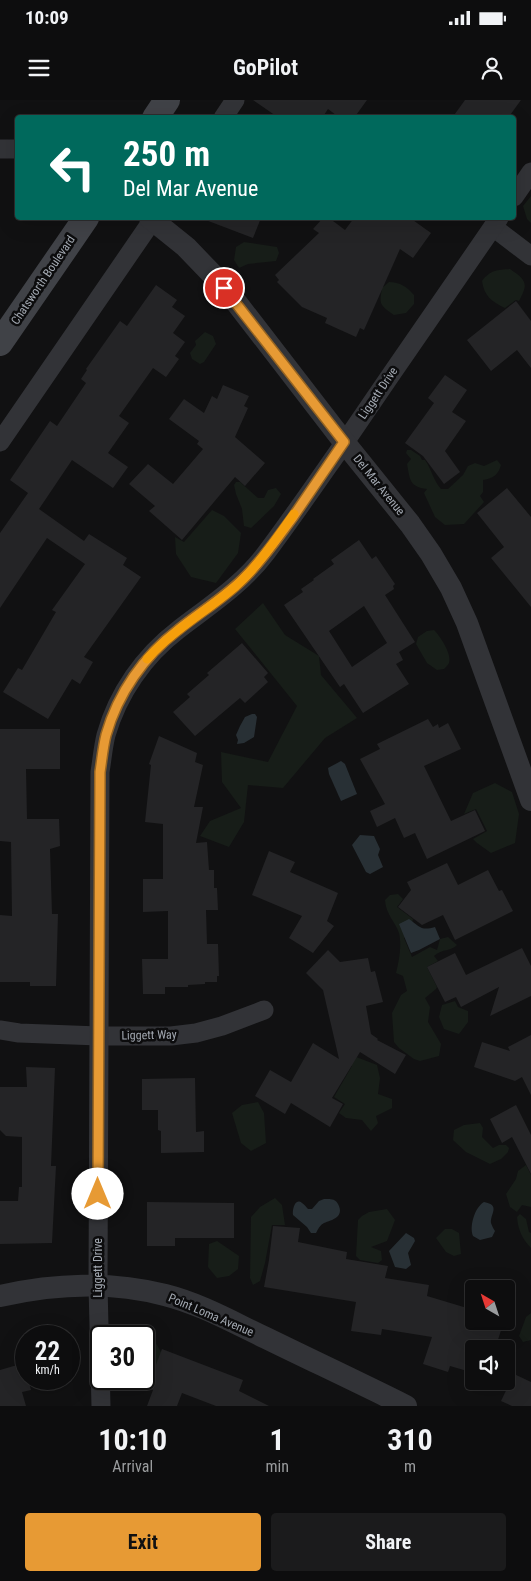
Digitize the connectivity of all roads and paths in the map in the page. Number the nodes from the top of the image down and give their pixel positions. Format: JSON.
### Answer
{"nodes":[{"id":1,"x":167,"y":100,"type":"edge"},
{"id":2,"x":235,"y":100,"type":"edge"},
{"id":3,"x":157,"y":115,"type":"edge"},
{"id":4,"x":225,"y":115,"type":"edge"},
{"id":5,"x":0,"y":149,"type":"edge"},
{"id":6,"x":15,"y":149,"type":"edge"},
{"id":7,"x":531,"y":172,"type":"edge"},
{"id":8,"x":516,"y":194,"type":"edge"},
{"id":9,"x":85,"y":220,"type":"edge"},
{"id":10,"x":151,"y":220,"type":"edge"},
{"id":11,"x":154,"y":220,"type":"edge"},
{"id":12,"x":496,"y":222,"type":"edge"},
{"id":13,"x":531,"y":256,"type":"edge"},
{"id":14,"x":0,"y":343,"type":"edge"},
{"id":15,"x":0,"y":442,"type":"edge"},
{"id":16,"x":344,"y":442,"type":"junction"},
{"id":17,"x":531,"y":800,"type":"edge"},
{"id":18,"x":264,"y":1010,"type":"dead end"},
{"id":19,"x":0,"y":1030,"type":"edge"},
{"id":20,"x":99,"y":1036,"type":"junction"},
{"id":21,"x":98,"y":1286,"type":"junction"},
{"id":22,"x":0,"y":1296,"type":"edge"},
{"id":23,"x":101,"y":1406,"type":"edge"},
{"id":24,"x":406,"y":1406,"type":"edge"}],
"edges":[{"from":1,"to":3,"type":"main road"},
{"from":2,"to":4,"type":"street"},
{"from":5,"to":6,"type":"street"},
{"from":7,"to":8,"type":"street"},
{"from":9,"to":14,"type":"main road","name":"Chatsworth Boulevard"},
{"from":10,"to":15,"type":"street"},
{"from":11,"to":16,"type":"street","name":"Del Mar Avenue"},
{"from":12,"to":13,"type":"street"},
{"from":12,"to":16,"type":"street","name":"Liggett Drive"},
{"from":16,"to":17,"type":"street","name":"Del Mar Avenue"},
{"from":16,"to":20,"type":"street","name":"Liggett Drive"},
{"from":18,"to":20,"type":"street","name":"Liggett Way"},
{"from":19,"to":20,"type":"street","name":"Liggett Way"},
{"from":20,"to":21,"type":"street","name":"Liggett Drive"},
{"from":21,"to":22,"type":"street","name":"Point Loma Avenue"},
{"from":21,"to":23,"type":"street","name":"Liggett Drive"},
{"from":21,"to":24,"type":"street","name":"Point Loma Avenue"}]}
